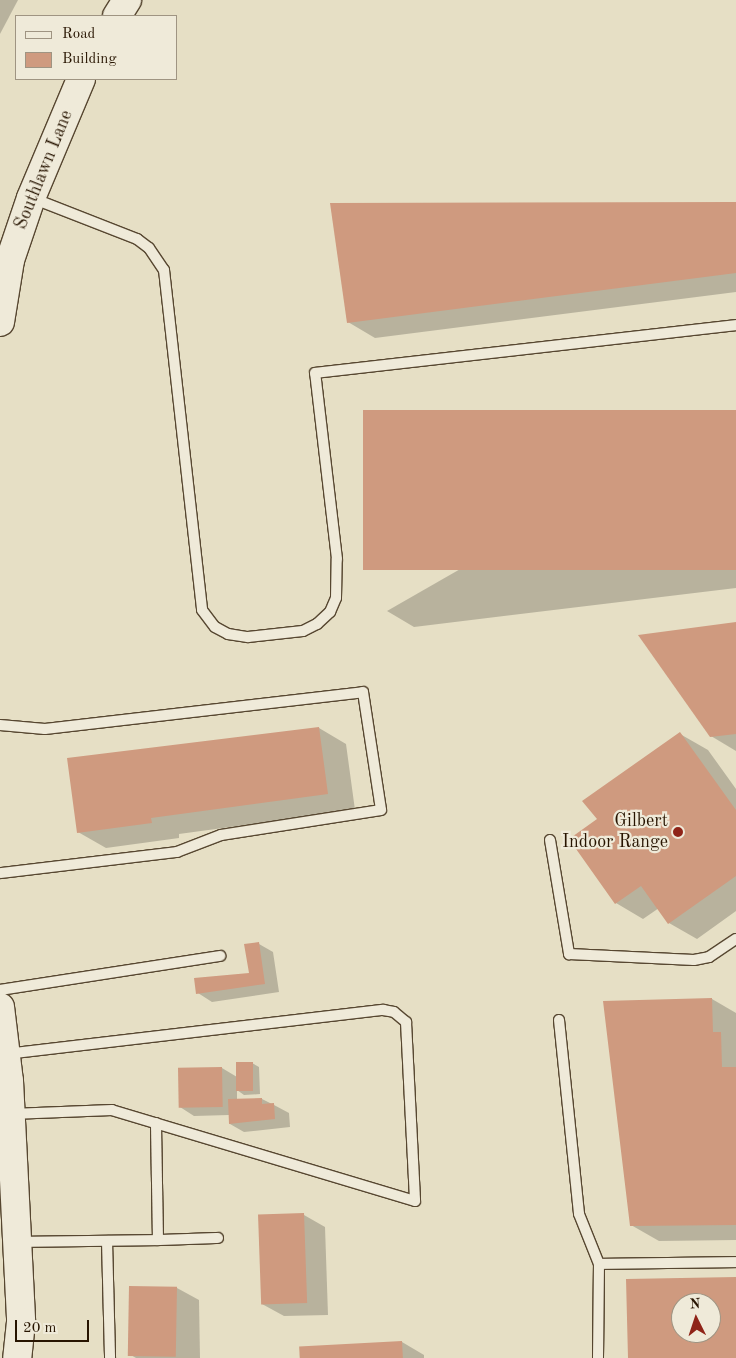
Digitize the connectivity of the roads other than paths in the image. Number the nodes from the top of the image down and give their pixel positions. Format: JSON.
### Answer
{"nodes":[{"id":1,"x":127,"y":0,"type":"edge"},
{"id":2,"x":118,"y":15,"type":"edge"},
{"id":3,"x":81,"y":80,"type":"edge"},
{"id":4,"x":31,"y":198,"type":"junction"},
{"id":5,"x":0,"y":322,"type":"edge"},
{"id":6,"x":736,"y":325,"type":"edge"},
{"id":7,"x":0,"y":725,"type":"edge"},
{"id":8,"x":550,"y":840,"type":"dead end"},
{"id":9,"x":0,"y":873,"type":"edge"},
{"id":10,"x":736,"y":939,"type":"edge"},
{"id":11,"x":220,"y":956,"type":"dead end"},
{"id":12,"x":0,"y":990,"type":"edge"},
{"id":13,"x":0,"y":1007,"type":"edge"},
{"id":14,"x":560,"y":1020,"type":"dead end"},
{"id":15,"x":3,"y":1054,"type":"edge"},
{"id":16,"x":5,"y":1114,"type":"edge"},
{"id":17,"x":156,"y":1123,"type":"junction"},
{"id":18,"x":218,"y":1238,"type":"dead end"},
{"id":19,"x":158,"y":1240,"type":"junction"},
{"id":20,"x":107,"y":1241,"type":"junction"},
{"id":21,"x":17,"y":1242,"type":"junction"},
{"id":22,"x":736,"y":1262,"type":"edge"},
{"id":23,"x":599,"y":1264,"type":"junction"},
{"id":24,"x":17,"y":1358,"type":"edge"},
{"id":25,"x":110,"y":1358,"type":"edge"},
{"id":26,"x":598,"y":1358,"type":"edge"}],
"edges":[{"from":1,"to":2,"type":"street"},
{"from":3,"to":4,"type":"street","name":"Southlawn Lane"},
{"from":4,"to":5,"type":"street","name":"Southlawn Lane"},
{"from":4,"to":6,"type":"lane"},
{"from":7,"to":9,"type":"lane"},
{"from":8,"to":10,"type":"lane"},
{"from":11,"to":12,"type":"lane"},
{"from":13,"to":15,"type":"street"},
{"from":14,"to":23,"type":"lane"},
{"from":15,"to":16,"type":"street"},
{"from":15,"to":17,"type":"lane"},
{"from":16,"to":17,"type":"lane"},
{"from":16,"to":21,"type":"street"},
{"from":17,"to":19,"type":"lane"},
{"from":18,"to":19,"type":"lane"},
{"from":19,"to":20,"type":"lane"},
{"from":20,"to":21,"type":"lane"},
{"from":20,"to":25,"type":"lane"},
{"from":21,"to":24,"type":"street"},
{"from":22,"to":23,"type":"lane"},
{"from":23,"to":26,"type":"lane"}]}
